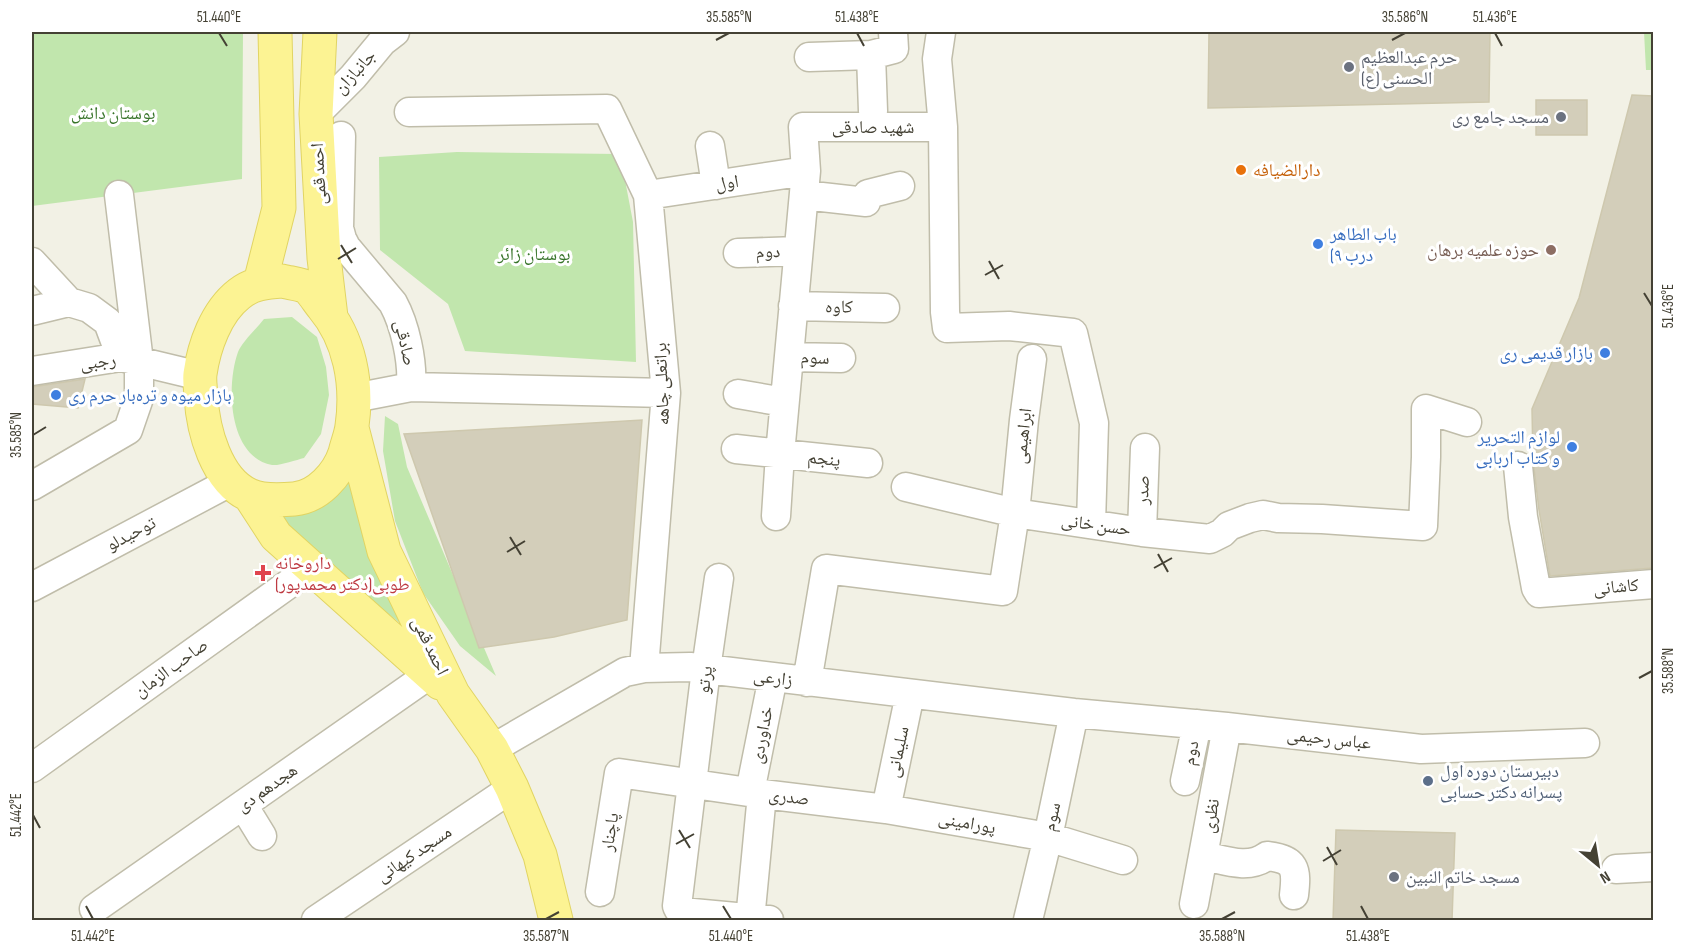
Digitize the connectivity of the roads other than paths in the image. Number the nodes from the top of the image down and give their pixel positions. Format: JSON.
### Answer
{"nodes":[{"id":1,"x":275,"y":32,"type":"edge"},
{"id":2,"x":320,"y":32,"type":"edge"},
{"id":3,"x":395,"y":32,"type":"edge"},
{"id":4,"x":941,"y":32,"type":"edge"},
{"id":5,"x":886,"y":45,"type":"edge"},
{"id":6,"x":809,"y":57,"type":"dead end"},
{"id":7,"x":937,"y":59,"type":"junction"},
{"id":8,"x":873,"y":111,"type":"dead end"},
{"id":9,"x":409,"y":112,"type":"dead end"},
{"id":10,"x":316,"y":114,"type":"junction"},
{"id":11,"x":943,"y":127,"type":"junction"},
{"id":12,"x":341,"y":136,"type":"dead end"},
{"id":13,"x":710,"y":146,"type":"dead end"},
{"id":14,"x":805,"y":183,"type":"junction"},
{"id":15,"x":716,"y":185,"type":"junction"},
{"id":16,"x":900,"y":186,"type":"dead end"},
{"id":17,"x":119,"y":195,"type":"dead end"},
{"id":18,"x":648,"y":195,"type":"junction"},
{"id":19,"x":798,"y":251,"type":"junction"},
{"id":20,"x":738,"y":253,"type":"dead end"},
{"id":21,"x":32,"y":262,"type":"edge"},
{"id":22,"x":260,"y":283,"type":"junction"},
{"id":23,"x":69,"y":302,"type":"junction"},
{"id":24,"x":793,"y":306,"type":"junction"},
{"id":25,"x":885,"y":308,"type":"dead end"},
{"id":26,"x":32,"y":311,"type":"edge"},
{"id":27,"x":331,"y":317,"type":"junction"},
{"id":28,"x":789,"y":357,"type":"junction"},
{"id":29,"x":841,"y":358,"type":"dead end"},
{"id":30,"x":1032,"y":359,"type":"dead end"},
{"id":31,"x":130,"y":360,"type":"junction"},
{"id":32,"x":32,"y":370,"type":"edge"},
{"id":33,"x":200,"y":376,"type":"junction"},
{"id":34,"x":411,"y":387,"type":"junction"},
{"id":35,"x":666,"y":393,"type":"junction"},
{"id":36,"x":738,"y":394,"type":"dead end"},
{"id":37,"x":784,"y":402,"type":"junction"},
{"id":38,"x":353,"y":413,"type":"junction"},
{"id":39,"x":1467,"y":422,"type":"dead end"},
{"id":40,"x":1145,"y":448,"type":"dead end"},
{"id":41,"x":736,"y":449,"type":"dead end"},
{"id":42,"x":780,"y":454,"type":"junction"},
{"id":43,"x":868,"y":463,"type":"dead end"},
{"id":44,"x":1518,"y":466,"type":"dead end"},
{"id":45,"x":32,"y":486,"type":"edge"},
{"id":46,"x":906,"y":488,"type":"dead end"},
{"id":47,"x":240,"y":489,"type":"junction"},
{"id":48,"x":1015,"y":513,"type":"junction"},
{"id":49,"x":776,"y":516,"type":"dead end"},
{"id":50,"x":1091,"y":524,"type":"junction"},
{"id":51,"x":1142,"y":532,"type":"junction"},
{"id":52,"x":311,"y":568,"type":"junction"},
{"id":53,"x":719,"y":578,"type":"dead end"},
{"id":54,"x":1653,"y":584,"type":"edge"},
{"id":55,"x":32,"y":587,"type":"edge"},
{"id":56,"x":644,"y":668,"type":"junction"},
{"id":57,"x":706,"y":669,"type":"junction"},
{"id":58,"x":773,"y":677,"type":"junction"},
{"id":59,"x":441,"y":678,"type":"junction"},
{"id":60,"x":807,"y":682,"type":"junction"},
{"id":61,"x":910,"y":694,"type":"junction"},
{"id":62,"x":1074,"y":713,"type":"junction"},
{"id":63,"x":1197,"y":724,"type":"junction"},
{"id":64,"x":1227,"y":727,"type":"junction"},
{"id":65,"x":1585,"y":743,"type":"dead end"},
{"id":66,"x":492,"y":749,"type":"junction"},
{"id":67,"x":32,"y":768,"type":"edge"},
{"id":68,"x":1185,"y":782,"type":"dead end"},
{"id":69,"x":693,"y":783,"type":"junction"},
{"id":70,"x":512,"y":788,"type":"junction"},
{"id":71,"x":756,"y":793,"type":"junction"},
{"id":72,"x":243,"y":805,"type":"junction"},
{"id":73,"x":886,"y":809,"type":"junction"},
{"id":74,"x":262,"y":836,"type":"dead end"},
{"id":75,"x":1048,"y":837,"type":"junction"},
{"id":76,"x":540,"y":855,"type":"junction"},
{"id":77,"x":1204,"y":856,"type":"junction"},
{"id":78,"x":1123,"y":860,"type":"dead end"},
{"id":79,"x":1653,"y":867,"type":"edge"},
{"id":80,"x":1616,"y":869,"type":"dead end"},
{"id":81,"x":600,"y":892,"type":"dead end"},
{"id":82,"x":1294,"y":895,"type":"dead end"},
{"id":83,"x":1194,"y":904,"type":"dead end"},
{"id":84,"x":94,"y":909,"type":"dead end"},
{"id":85,"x":676,"y":913,"type":"edge"},
{"id":86,"x":756,"y":920,"type":"edge"},
{"id":87,"x":316,"y":921,"type":"edge"},
{"id":88,"x":556,"y":921,"type":"edge"},
{"id":89,"x":580,"y":921,"type":"edge"},
{"id":90,"x":1028,"y":921,"type":"edge"}],
"edges":[{"from":1,"to":22,"type":"main road"},
{"from":2,"to":10,"type":"main road","name":"احمد قمی"},
{"from":3,"to":10,"type":"street","name":"جانبازان"},
{"from":4,"to":7,"type":"street"},
{"from":5,"to":6,"type":"street"},
{"from":5,"to":7,"type":"street"},
{"from":5,"to":8,"type":"street"},
{"from":7,"to":11,"type":"street"},
{"from":9,"to":18,"type":"street","name":"براتعلی چاهه"},
{"from":10,"to":27,"type":"main road","name":"احمد قمی"},
{"from":11,"to":14,"type":"street","name":"شهید صادقی"},
{"from":11,"to":50,"type":"street"},
{"from":12,"to":34,"type":"street","name":"صادقی"},
{"from":13,"to":15,"type":"street"},
{"from":14,"to":15,"type":"street","name":"اول"},
{"from":14,"to":16,"type":"street","name":"اول"},
{"from":14,"to":19,"type":"street"},
{"from":15,"to":18,"type":"street","name":"اول"},
{"from":17,"to":31,"type":"street"},
{"from":18,"to":35,"type":"street","name":"براتعلی چاهه"},
{"from":19,"to":20,"type":"street","name":"دوم"},
{"from":19,"to":24,"type":"street"},
{"from":21,"to":23,"type":"street"},
{"from":22,"to":27,"type":"main road"},
{"from":22,"to":33,"type":"main road"},
{"from":23,"to":26,"type":"street"},
{"from":23,"to":31,"type":"street"},
{"from":24,"to":25,"type":"street","name":"کاوه"},
{"from":24,"to":28,"type":"street"},
{"from":27,"to":38,"type":"main road"},
{"from":28,"to":29,"type":"street","name":"سوم"},
{"from":28,"to":37,"type":"street"},
{"from":30,"to":48,"type":"street","name":"ابراهیمی"},
{"from":31,"to":32,"type":"street","name":"رجبی"},
{"from":31,"to":33,"type":"street","name":"رجبی"},
{"from":31,"to":45,"type":"street"},
{"from":33,"to":47,"type":"main road"},
{"from":34,"to":35,"type":"street","name":"صادقی"},
{"from":34,"to":38,"type":"street"},
{"from":35,"to":56,"type":"street","name":"براتعلی چاهه"},
{"from":36,"to":37,"type":"street"},
{"from":37,"to":42,"type":"street"},
{"from":38,"to":47,"type":"main road"},
{"from":38,"to":59,"type":"main road","name":"احمد قمی"},
{"from":39,"to":51,"type":"street","name":"حسن خانی"},
{"from":40,"to":51,"type":"street","name":"صدر"},
{"from":41,"to":42,"type":"street","name":"پنجم"},
{"from":42,"to":43,"type":"street","name":"پنجم"},
{"from":42,"to":49,"type":"street"},
{"from":44,"to":54,"type":"street","name":"کاشانی"},
{"from":46,"to":48,"type":"street"},
{"from":47,"to":52,"type":"main road","name":"احمد قمی"},
{"from":47,"to":55,"type":"street","name":"توحیدلو"},
{"from":48,"to":50,"type":"street","name":"حسن خانی"},
{"from":48,"to":60,"type":"street"},
{"from":50,"to":51,"type":"street","name":"حسن خانی"},
{"from":52,"to":59,"type":"main road","name":"احمد قمی"},
{"from":52,"to":67,"type":"street","name":"صاحب الزمان"},
{"from":53,"to":57,"type":"street","name":"پرتو"},
{"from":56,"to":57,"type":"street","name":"زارعی"},
{"from":56,"to":66,"type":"street","name":"زارعی"},
{"from":57,"to":58,"type":"street","name":"زارعی"},
{"from":57,"to":69,"type":"street","name":"پرتو"},
{"from":58,"to":60,"type":"street","name":"زارعی"},
{"from":58,"to":71,"type":"street","name":"خداوردی"},
{"from":59,"to":66,"type":"main road","name":"احمد قمی"},
{"from":59,"to":72,"type":"street","name":"هجدهم دی"},
{"from":60,"to":61,"type":"street","name":"زارعی"},
{"from":61,"to":62,"type":"street","name":"زارعی"},
{"from":61,"to":73,"type":"street","name":"سلیمانی"},
{"from":62,"to":63,"type":"street","name":"عباس رحیمی"},
{"from":62,"to":75,"type":"street","name":"سوم"},
{"from":63,"to":64,"type":"street","name":"عباس رحیمی"},
{"from":63,"to":68,"type":"street","name":"دوم"},
{"from":64,"to":65,"type":"street","name":"عباس رحیمی"},
{"from":64,"to":77,"type":"street","name":"نظری"},
{"from":66,"to":70,"type":"main road","name":"احمد قمی"},
{"from":69,"to":71,"type":"street","name":"صدری"},
{"from":69,"to":81,"type":"street","name":"پاچنار"},
{"from":69,"to":85,"type":"street","name":"پرتو"},
{"from":70,"to":76,"type":"main road","name":"احمد قمی"},
{"from":70,"to":87,"type":"street","name":"مسجد کیهانی"},
{"from":71,"to":73,"type":"street","name":"صدری"},
{"from":71,"to":86,"type":"street","name":"خداوردی"},
{"from":72,"to":74,"type":"street"},
{"from":72,"to":84,"type":"street","name":"هجدهم دی"},
{"from":73,"to":75,"type":"street","name":"پورامینی"},
{"from":75,"to":78,"type":"street","name":"پورامینی"},
{"from":75,"to":90,"type":"street","name":"سوم"},
{"from":76,"to":88,"type":"main road"},
{"from":76,"to":89,"type":"main road"},
{"from":77,"to":82,"type":"street"},
{"from":77,"to":83,"type":"street","name":"نظری"},
{"from":79,"to":80,"type":"street"},
{"from":85,"to":86,"type":"street"}]}
